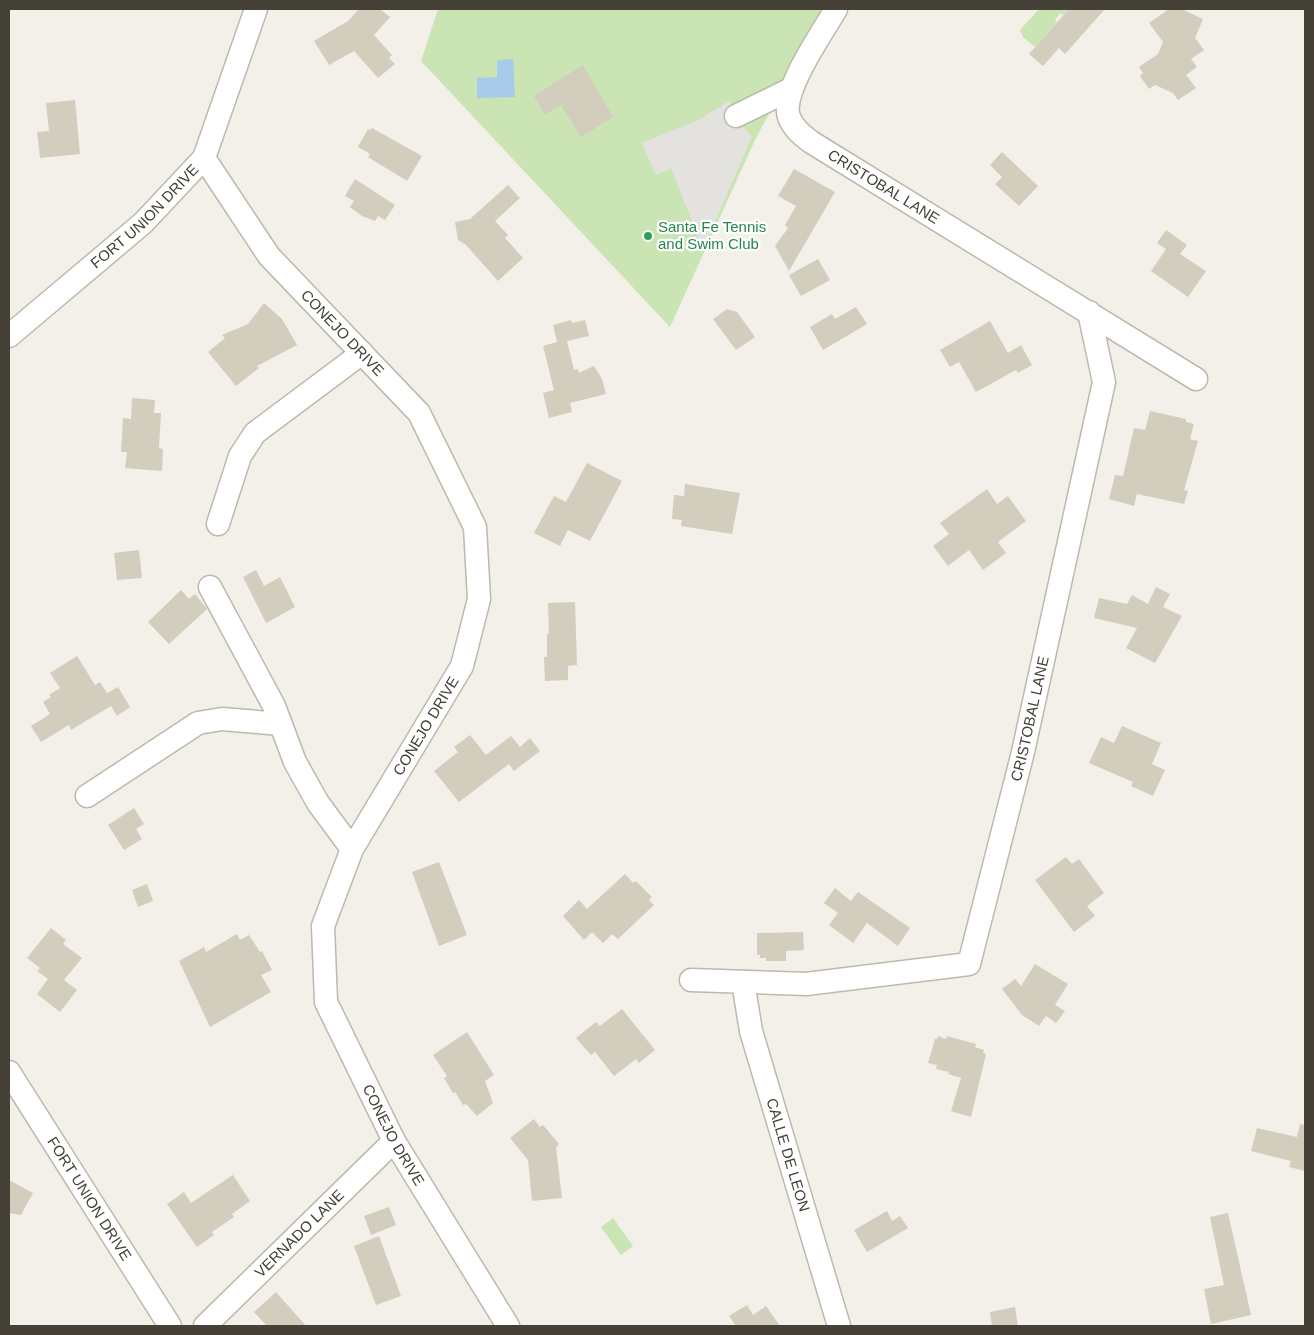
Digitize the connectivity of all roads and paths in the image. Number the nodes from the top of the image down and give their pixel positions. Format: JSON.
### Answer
{"nodes":[{"id":1,"x":256,"y":9,"type":"edge"},
{"id":2,"x":836,"y":9,"type":"edge"},
{"id":3,"x":791,"y":89,"type":"junction"},
{"id":4,"x":736,"y":116,"type":"dead end"},
{"id":5,"x":204,"y":158,"type":"junction"},
{"id":6,"x":1089,"y":312,"type":"junction"},
{"id":7,"x":9,"y":336,"type":"edge"},
{"id":8,"x":362,"y":353,"type":"junction"},
{"id":9,"x":1196,"y":379,"type":"dead end"},
{"id":10,"x":218,"y":524,"type":"dead end"},
{"id":11,"x":210,"y":586,"type":"dead end"},
{"id":12,"x":281,"y":724,"type":"junction"},
{"id":13,"x":87,"y":796,"type":"dead end"},
{"id":14,"x":352,"y":849,"type":"junction"},
{"id":15,"x":691,"y":980,"type":"dead end"},
{"id":16,"x":743,"y":982,"type":"junction"},
{"id":17,"x":9,"y":1072,"type":"edge"},
{"id":18,"x":394,"y":1141,"type":"junction"},
{"id":19,"x":170,"y":1326,"type":"edge"},
{"id":20,"x":205,"y":1326,"type":"edge"},
{"id":21,"x":508,"y":1326,"type":"edge"},
{"id":22,"x":840,"y":1326,"type":"edge"}],
"edges":[{"from":1,"to":5,"type":"street","name":"FORT UNION DRIVE"},
{"from":2,"to":3,"type":"street","name":"CRISTOBAL LANE"},
{"from":3,"to":4,"type":"street"},
{"from":3,"to":6,"type":"street","name":"CRISTOBAL LANE"},
{"from":5,"to":7,"type":"street","name":"FORT UNION DRIVE"},
{"from":5,"to":8,"type":"street","name":"CONEJO DRIVE"},
{"from":6,"to":9,"type":"street","name":"CRISTOBAL LANE"},
{"from":6,"to":16,"type":"street","name":"CRISTOBAL LANE"},
{"from":8,"to":10,"type":"street"},
{"from":8,"to":14,"type":"street","name":"CONEJO DRIVE"},
{"from":11,"to":12,"type":"street"},
{"from":12,"to":13,"type":"street"},
{"from":12,"to":14,"type":"street"},
{"from":14,"to":18,"type":"street","name":"CONEJO DRIVE"},
{"from":15,"to":16,"type":"street"},
{"from":16,"to":22,"type":"street","name":"CALLE DE LEON"},
{"from":17,"to":19,"type":"street","name":"FORT UNION DRIVE"},
{"from":18,"to":20,"type":"street","name":"VERNADO LANE"},
{"from":18,"to":21,"type":"street","name":"CONEJO DRIVE"}]}
